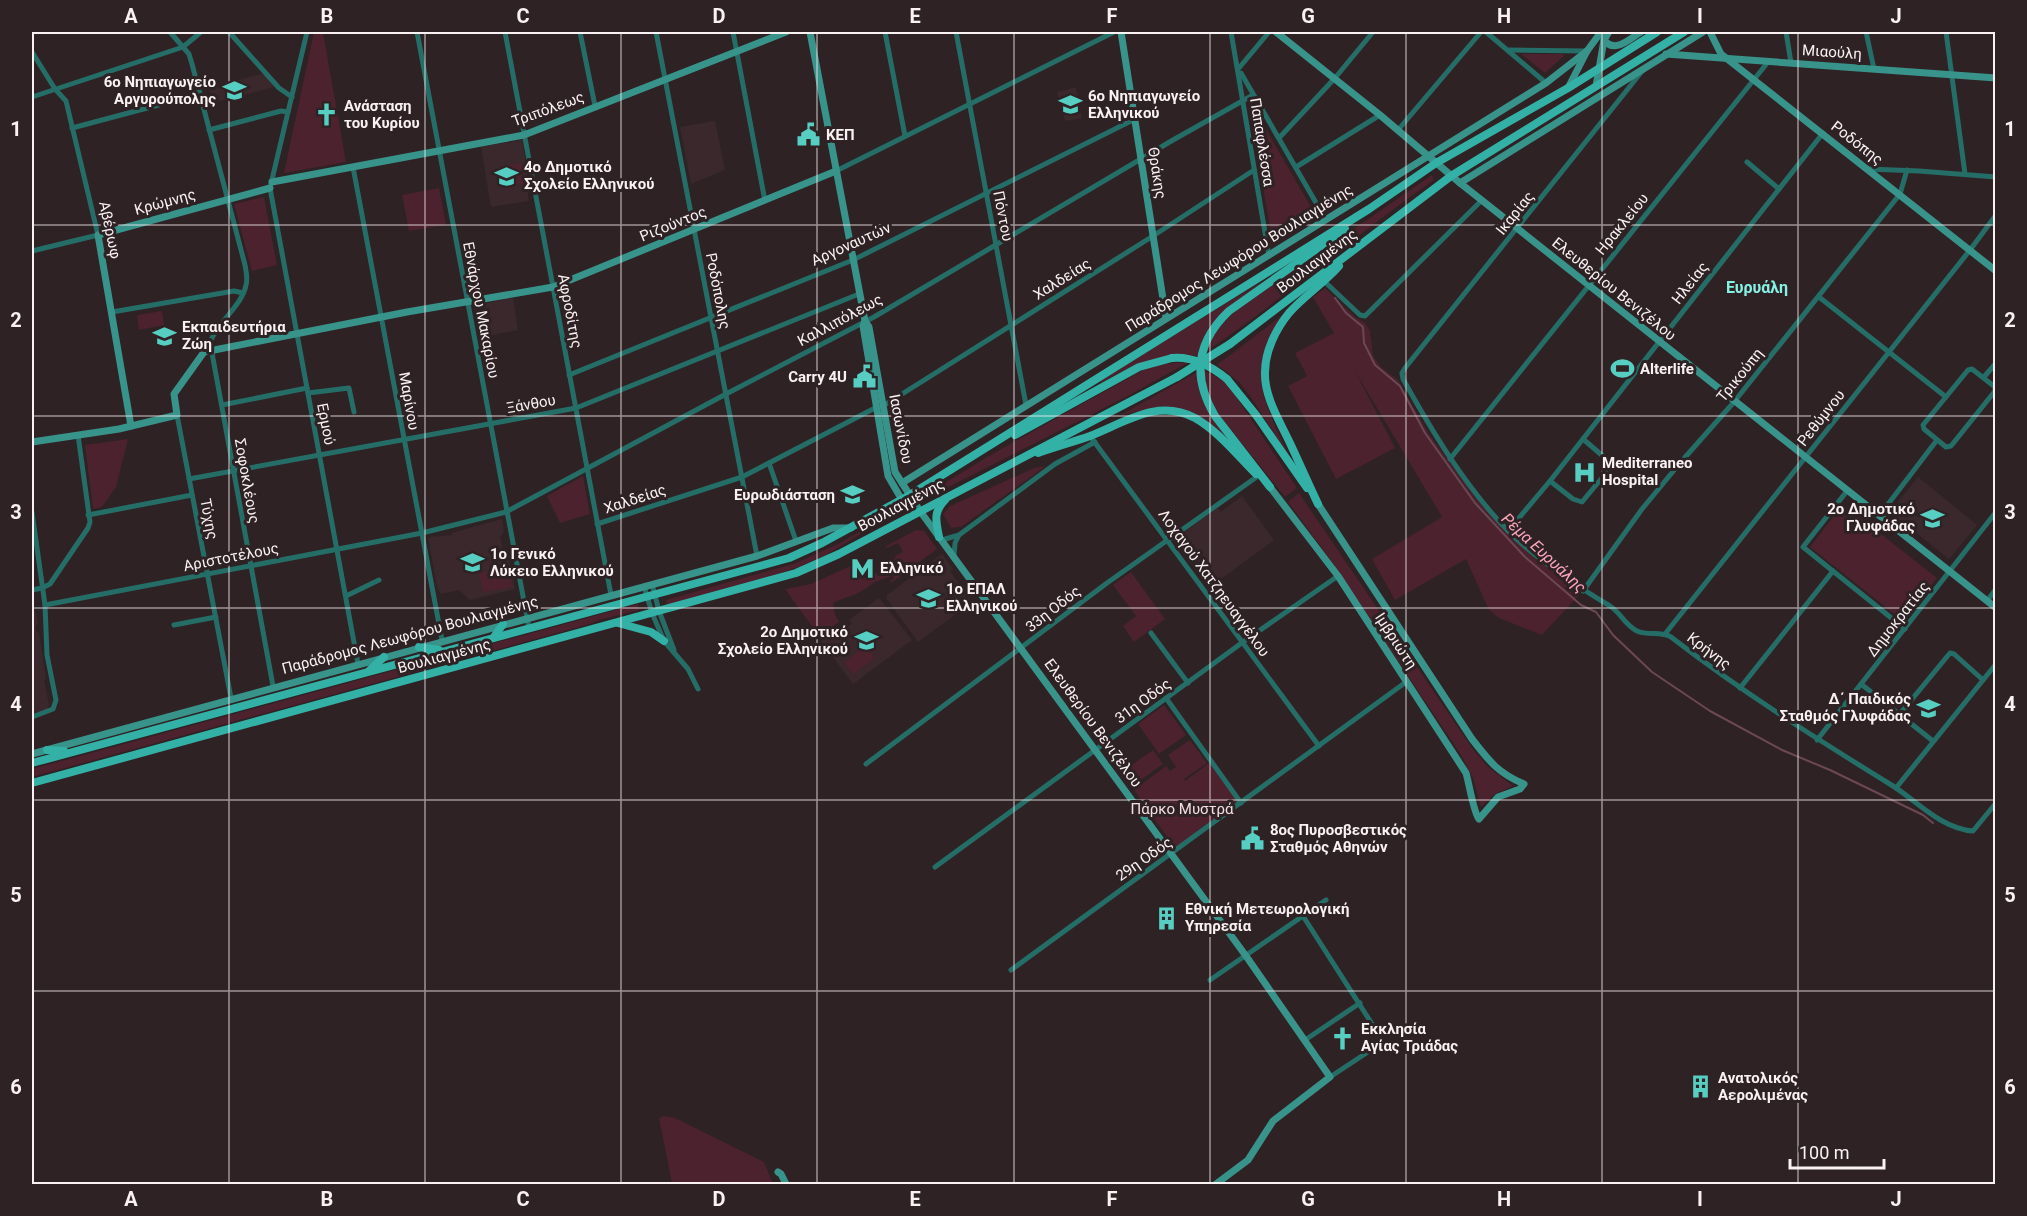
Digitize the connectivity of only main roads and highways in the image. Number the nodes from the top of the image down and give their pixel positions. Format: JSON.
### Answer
{"nodes":[{"id":1,"x":1657,"y":32,"type":"edge"},
{"id":2,"x":1684,"y":32,"type":"edge"},
{"id":3,"x":1370,"y":209,"type":"junction"},
{"id":4,"x":1351,"y":252,"type":"junction"},
{"id":5,"x":981,"y":451,"type":"junction"},
{"id":6,"x":1014,"y":461,"type":"junction"},
{"id":7,"x":950,"y":494,"type":"junction"},
{"id":8,"x":940,"y":538,"type":"road end"},
{"id":9,"x":616,"y":623,"type":"junction"},
{"id":10,"x":503,"y":624,"type":"road end"},
{"id":11,"x":494,"y":638,"type":"junction"},
{"id":12,"x":664,"y":641,"type":"road end"},
{"id":13,"x":419,"y":647,"type":"road end"},
{"id":14,"x":443,"y":651,"type":"junction"},
{"id":15,"x":384,"y":657,"type":"road end"},
{"id":16,"x":368,"y":672,"type":"junction"},
{"id":17,"x":47,"y":750,"type":"road end"},
{"id":18,"x":71,"y":751,"type":"junction"},
{"id":19,"x":32,"y":763,"type":"edge"},
{"id":20,"x":32,"y":783,"type":"edge"}],
"edges":[{"from":1,"to":3,"type":"main road","name":"Βουλιαγμένης"},
{"from":2,"to":4,"type":"main road","name":"Βουλιαγμένης"},
{"from":3,"to":5,"type":"main road","name":"Βουλιαγμένης"},
{"from":3,"to":6,"type":"main road"},
{"from":4,"to":5,"type":"main road","bridge":true},
{"from":4,"to":6,"type":"main road","name":"Βουλιαγμένης","bridge":true},
{"from":5,"to":11,"type":"main road","name":"Βουλιαγμένης"},
{"from":6,"to":7,"type":"main road","name":"Βουλιαγμένης"},
{"from":7,"to":8,"type":"main road"},
{"from":7,"to":9,"type":"main road","name":"Βουλιαγμένης"},
{"from":9,"to":12,"type":"main road"},
{"from":9,"to":20,"type":"main road","name":"Βουλιαγμένης"},
{"from":10,"to":11,"type":"main road"},
{"from":11,"to":14,"type":"main road","name":"Βουλιαγμένης"},
{"from":13,"to":14,"type":"main road"},
{"from":14,"to":16,"type":"main road","name":"Βουλιαγμένης"},
{"from":15,"to":16,"type":"main road"},
{"from":16,"to":18,"type":"main road","name":"Βουλιαγμένης"},
{"from":17,"to":18,"type":"main road"},
{"from":18,"to":19,"type":"main road","name":"Βουλιαγμένης"}]}
